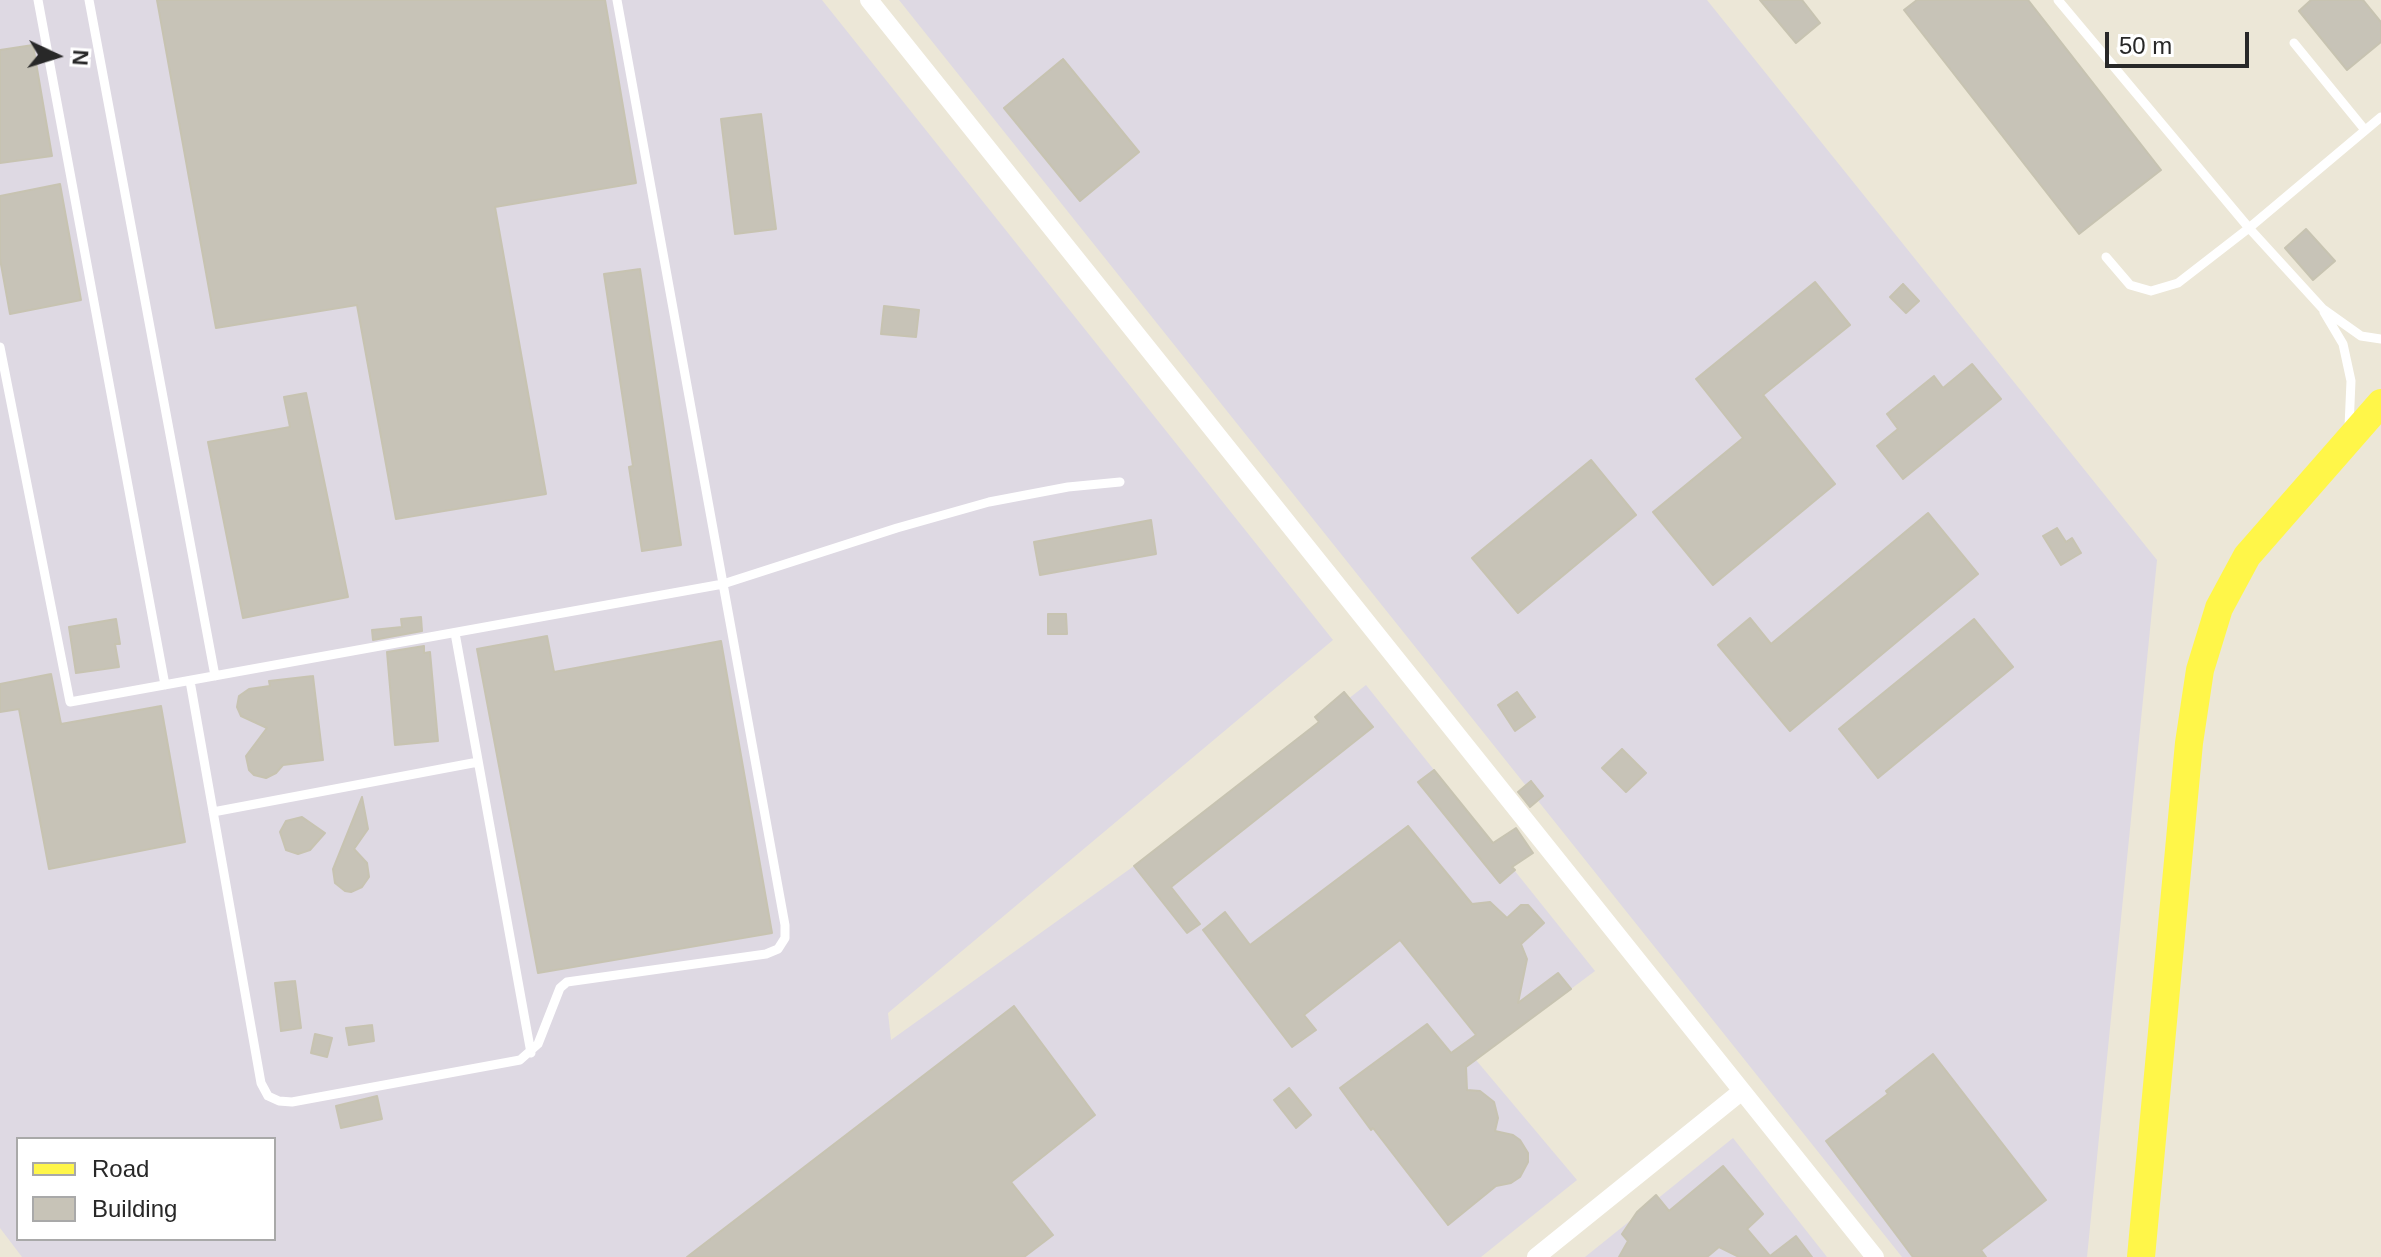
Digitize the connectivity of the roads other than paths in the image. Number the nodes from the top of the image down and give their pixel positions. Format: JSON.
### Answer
{"nodes":[{"id":1,"x":38,"y":0,"type":"edge"},
{"id":2,"x":89,"y":0,"type":"edge"},
{"id":3,"x":617,"y":0,"type":"edge"},
{"id":4,"x":869,"y":0,"type":"edge"},
{"id":5,"x":2058,"y":0,"type":"edge"},
{"id":6,"x":2294,"y":43,"type":"dead end"},
{"id":7,"x":2381,"y":117,"type":"edge"},
{"id":8,"x":2365,"y":130,"type":"junction"},
{"id":9,"x":2249,"y":228,"type":"junction"},
{"id":10,"x":2106,"y":257,"type":"dead end"},
{"id":11,"x":2323,"y":309,"type":"junction"},
{"id":12,"x":2381,"y":339,"type":"edge"},
{"id":13,"x":0,"y":347,"type":"edge"},
{"id":14,"x":2381,"y":403,"type":"edge"},
{"id":15,"x":2348,"y":441,"type":"junction"},
{"id":16,"x":1120,"y":482,"type":"dead end"},
{"id":17,"x":723,"y":584,"type":"junction"},
{"id":18,"x":455,"y":633,"type":"junction"},
{"id":19,"x":215,"y":676,"type":"junction"},
{"id":20,"x":190,"y":681,"type":"junction"},
{"id":21,"x":165,"y":685,"type":"junction"},
{"id":22,"x":478,"y":762,"type":"junction"},
{"id":23,"x":213,"y":812,"type":"junction"},
{"id":24,"x":531,"y":1053,"type":"junction"},
{"id":25,"x":1742,"y":1091,"type":"junction"},
{"id":26,"x":1536,"y":1257,"type":"edge"},
{"id":27,"x":1875,"y":1257,"type":"edge"},
{"id":28,"x":2141,"y":1257,"type":"edge"}],
"edges":[{"from":1,"to":21,"type":"lane"},
{"from":2,"to":19,"type":"lane"},
{"from":3,"to":17,"type":"lane"},
{"from":4,"to":25,"type":"street"},
{"from":5,"to":9,"type":"lane"},
{"from":6,"to":8,"type":"lane"},
{"from":7,"to":8,"type":"lane"},
{"from":8,"to":9,"type":"lane"},
{"from":9,"to":10,"type":"lane"},
{"from":9,"to":11,"type":"lane"},
{"from":11,"to":12,"type":"lane"},
{"from":11,"to":15,"type":"lane"},
{"from":13,"to":21,"type":"lane"},
{"from":14,"to":15,"type":"main road"},
{"from":15,"to":28,"type":"main road"},
{"from":16,"to":17,"type":"lane"},
{"from":17,"to":18,"type":"lane"},
{"from":17,"to":24,"type":"lane"},
{"from":18,"to":19,"type":"lane"},
{"from":18,"to":22,"type":"lane"},
{"from":19,"to":20,"type":"lane"},
{"from":20,"to":21,"type":"lane"},
{"from":20,"to":23,"type":"lane"},
{"from":22,"to":23,"type":"lane"},
{"from":22,"to":24,"type":"lane"},
{"from":23,"to":24,"type":"lane"},
{"from":25,"to":26,"type":"street"},
{"from":25,"to":27,"type":"street"}]}
